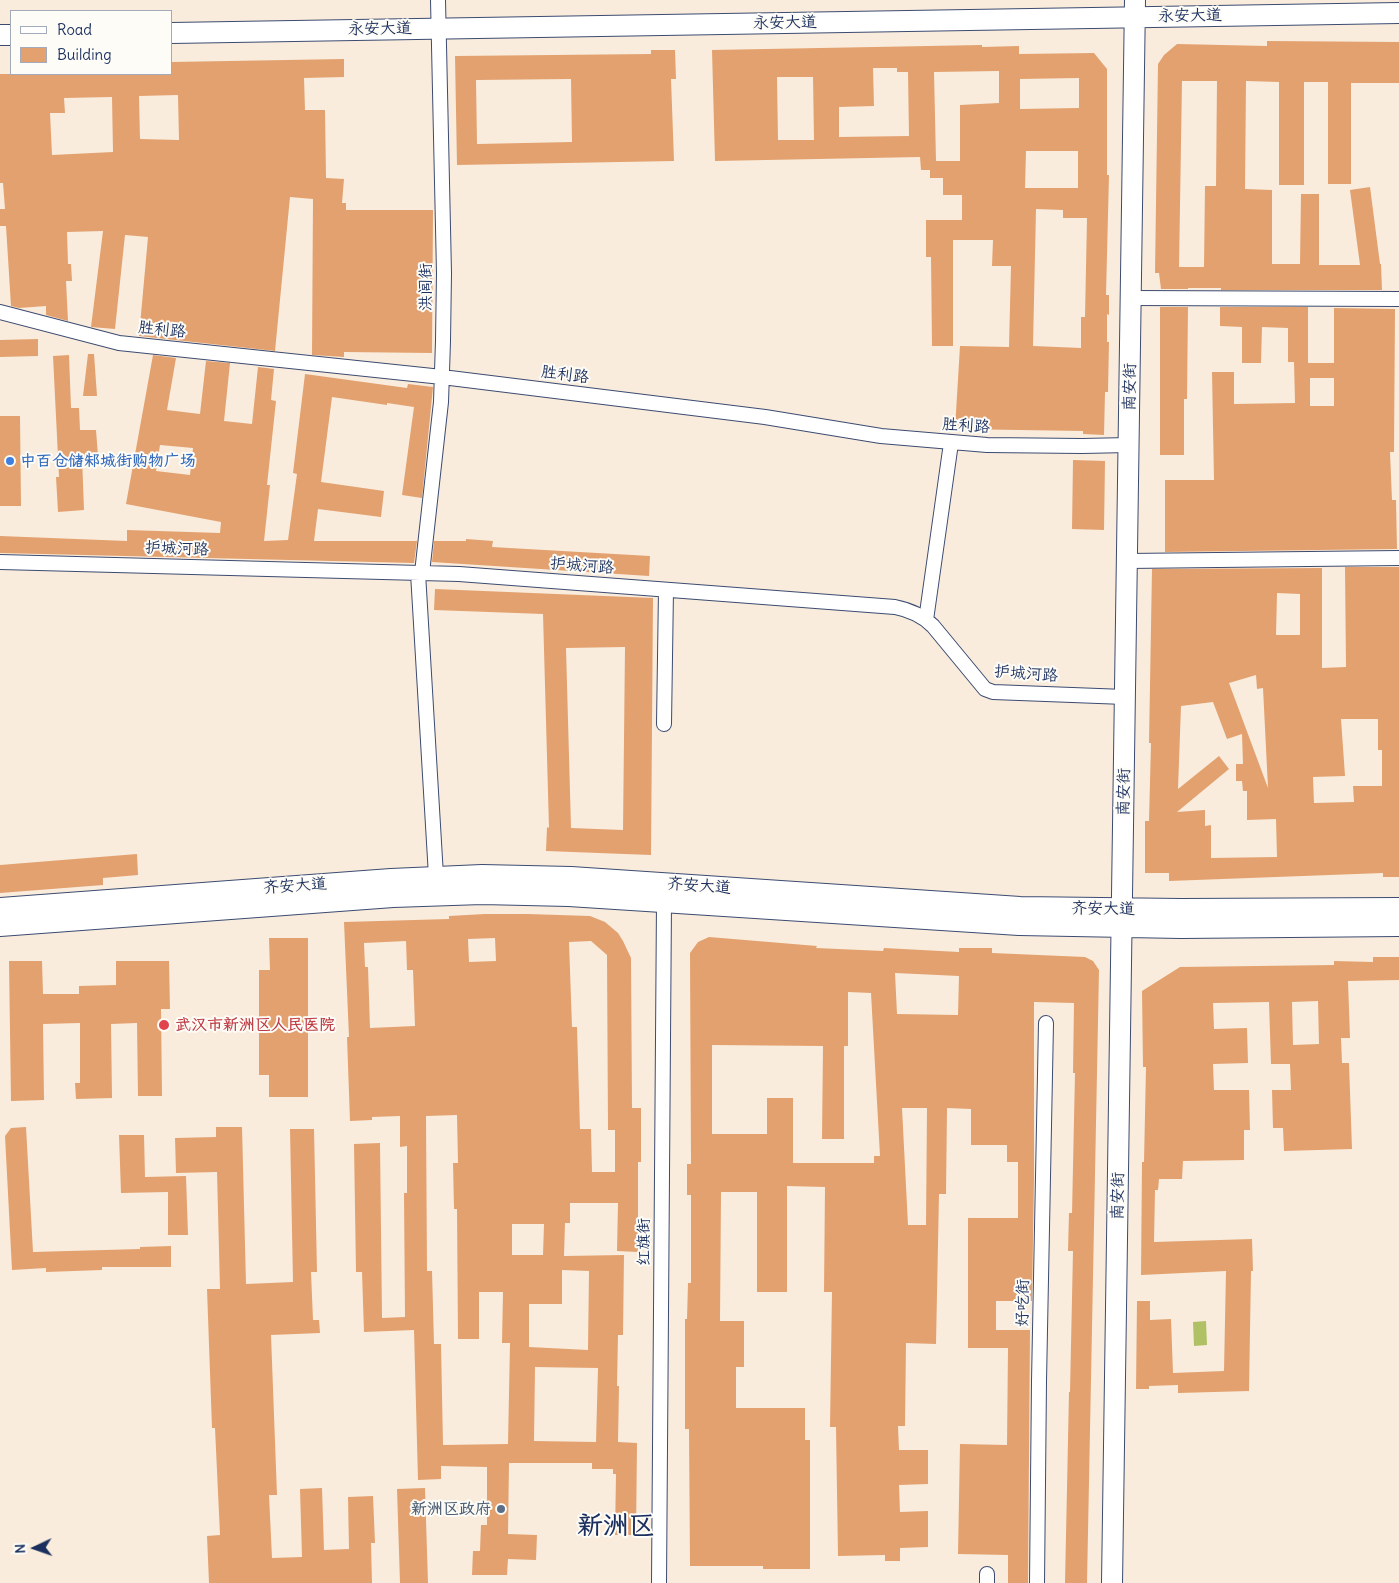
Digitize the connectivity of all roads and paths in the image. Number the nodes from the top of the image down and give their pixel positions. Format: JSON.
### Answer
{"nodes":[{"id":1,"x":438,"y":0,"type":"edge"},
{"id":2,"x":1135,"y":9,"type":"edge"},
{"id":3,"x":1399,"y":13,"type":"edge"},
{"id":4,"x":438,"y":28,"type":"junction"},
{"id":5,"x":172,"y":33,"type":"edge"},
{"id":6,"x":1131,"y":298,"type":"junction"},
{"id":7,"x":1399,"y":299,"type":"edge"},
{"id":8,"x":0,"y":312,"type":"edge"},
{"id":9,"x":442,"y":377,"type":"junction"},
{"id":10,"x":951,"y":443,"type":"junction"},
{"id":11,"x":1129,"y":445,"type":"junction"},
{"id":12,"x":1399,"y":558,"type":"edge"},
{"id":13,"x":1127,"y":561,"type":"junction"},
{"id":14,"x":0,"y":562,"type":"edge"},
{"id":15,"x":420,"y":573,"type":"junction"},
{"id":16,"x":666,"y":590,"type":"junction"},
{"id":17,"x":926,"y":620,"type":"junction"},
{"id":18,"x":1125,"y":697,"type":"junction"},
{"id":19,"x":664,"y":724,"type":"dead end"},
{"id":20,"x":436,"y":876,"type":"junction"},
{"id":21,"x":664,"y":902,"type":"junction"},
{"id":22,"x":0,"y":908,"type":"edge"},
{"id":23,"x":1399,"y":908,"type":"edge"},
{"id":24,"x":1122,"y":918,"type":"junction"},
{"id":25,"x":0,"y":926,"type":"edge"},
{"id":26,"x":1399,"y":926,"type":"edge"},
{"id":27,"x":1046,"y":1023,"type":"dead end"},
{"id":28,"x":659,"y":1583,"type":"edge"},
{"id":29,"x":1037,"y":1583,"type":"edge"},
{"id":30,"x":1112,"y":1583,"type":"edge"}],
"edges":[{"from":1,"to":4,"type":"street","name":"洪闾街"},
{"from":2,"to":3,"type":"main road","name":"永安大道"},
{"from":2,"to":4,"type":"main road","name":"永安大道"},
{"from":2,"to":6,"type":"main road","name":"南安街"},
{"from":4,"to":5,"type":"main road","name":"永安大道"},
{"from":4,"to":9,"type":"street","name":"洪闾街"},
{"from":6,"to":7,"type":"street"},
{"from":6,"to":11,"type":"main road","name":"南安街"},
{"from":8,"to":9,"type":"street","name":"胜利路"},
{"from":9,"to":10,"type":"street","name":"胜利路"},
{"from":9,"to":15,"type":"street","name":"洪闾街"},
{"from":10,"to":11,"type":"street","name":"胜利路"},
{"from":10,"to":17,"type":"street"},
{"from":11,"to":13,"type":"main road","name":"南安街"},
{"from":12,"to":13,"type":"street"},
{"from":13,"to":18,"type":"main road","name":"南安街"},
{"from":14,"to":15,"type":"street","name":"护城河路"},
{"from":15,"to":16,"type":"street","name":"护城河路"},
{"from":15,"to":20,"type":"street","name":"洪闾街"},
{"from":16,"to":17,"type":"street","name":"护城河路"},
{"from":16,"to":19,"type":"street"},
{"from":17,"to":18,"type":"street","name":"护城河路"},
{"from":18,"to":24,"type":"main road","name":"南安街"},
{"from":20,"to":22,"type":"main road","name":"齐安大道"},
{"from":20,"to":24,"type":"main road","name":"齐安大道"},
{"from":21,"to":24,"type":"main road","name":"齐安大道"},
{"from":21,"to":25,"type":"main road","name":"齐安大道"},
{"from":21,"to":28,"type":"street","name":"红旗街"},
{"from":23,"to":24,"type":"main road","name":"齐安大道"},
{"from":24,"to":26,"type":"main road","name":"齐安大道"},
{"from":24,"to":30,"type":"main road","name":"南安街"},
{"from":27,"to":29,"type":"street","name":"好吃街"}]}
